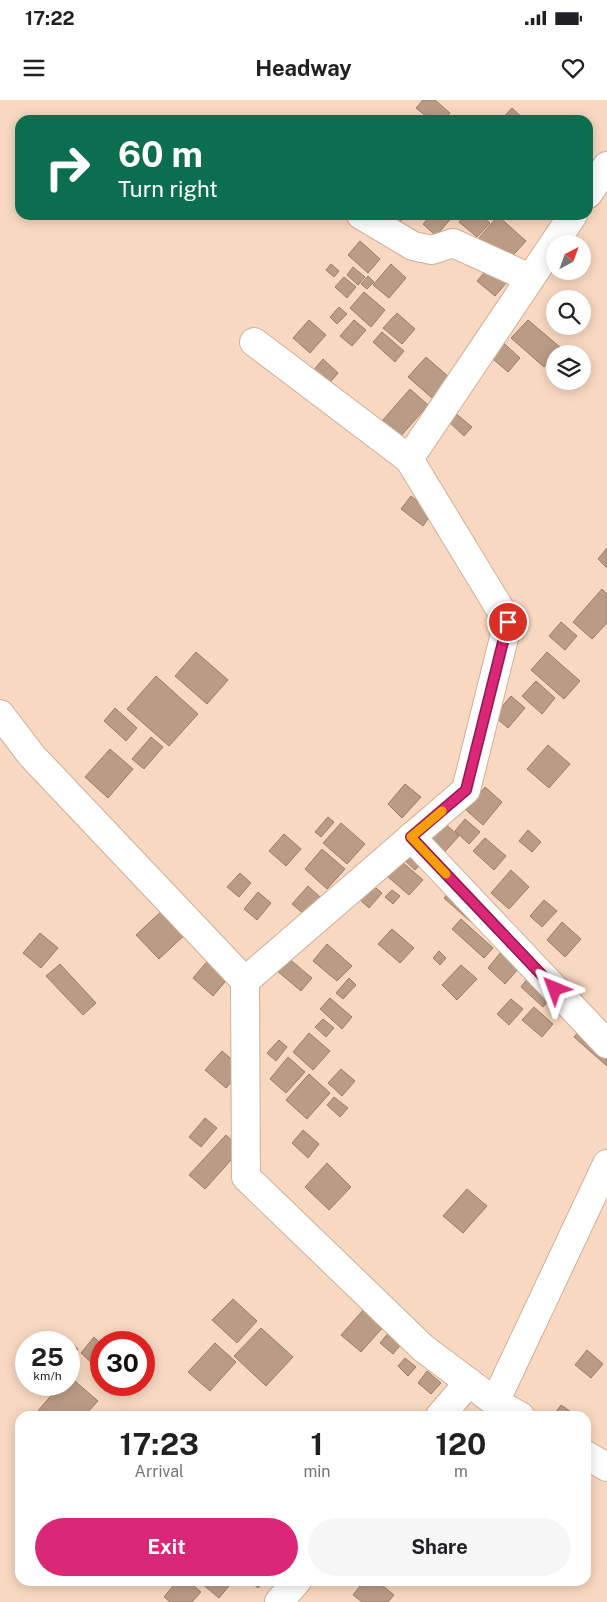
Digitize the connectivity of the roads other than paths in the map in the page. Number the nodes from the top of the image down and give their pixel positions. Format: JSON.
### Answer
{"nodes":[{"id":1,"x":607,"y":166,"type":"edge"},
{"id":2,"x":593,"y":187,"type":"edge"},
{"id":3,"x":369,"y":220,"type":"edge"},
{"id":4,"x":570,"y":220,"type":"edge"},
{"id":5,"x":530,"y":278,"type":"junction"},
{"id":6,"x":254,"y":342,"type":"dead end"},
{"id":7,"x":409,"y":459,"type":"junction"},
{"id":8,"x":0,"y":714,"type":"edge"},
{"id":9,"x":411,"y":837,"type":"junction"},
{"id":10,"x":245,"y":981,"type":"junction"},
{"id":11,"x":607,"y":1044,"type":"edge"},
{"id":12,"x":607,"y":1164,"type":"edge"},
{"id":13,"x":469,"y":1382,"type":"junction"},
{"id":14,"x":495,"y":1402,"type":"junction"},
{"id":15,"x":444,"y":1411,"type":"edge"},
{"id":16,"x":511,"y":1411,"type":"edge"},
{"id":17,"x":591,"y":1458,"type":"edge"},
{"id":18,"x":607,"y":1467,"type":"edge"},
{"id":19,"x":293,"y":1586,"type":"edge"},
{"id":20,"x":279,"y":1602,"type":"edge"}],
"edges":[{"from":1,"to":2,"type":"street"},
{"from":3,"to":5,"type":"street"},
{"from":4,"to":5,"type":"street"},
{"from":5,"to":7,"type":"street"},
{"from":6,"to":7,"type":"street"},
{"from":7,"to":9,"type":"street"},
{"from":8,"to":10,"type":"street"},
{"from":9,"to":10,"type":"street"},
{"from":9,"to":11,"type":"street"},
{"from":10,"to":13,"type":"street"},
{"from":12,"to":14,"type":"street"},
{"from":13,"to":14,"type":"street"},
{"from":13,"to":15,"type":"street"},
{"from":14,"to":16,"type":"street"},
{"from":17,"to":18,"type":"street"},
{"from":19,"to":20,"type":"street"}]}
